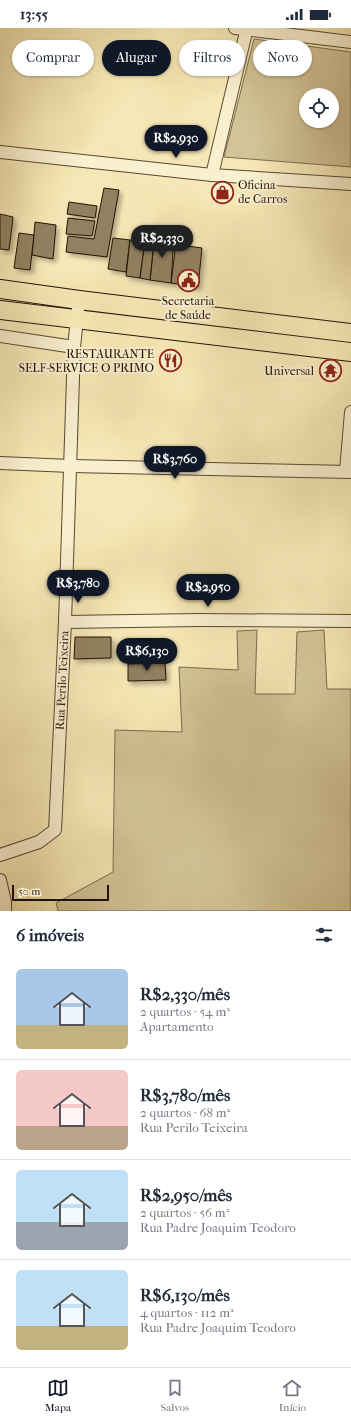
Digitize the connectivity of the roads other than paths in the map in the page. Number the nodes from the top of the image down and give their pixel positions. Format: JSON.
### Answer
{"nodes":[{"id":1,"x":243,"y":29,"type":"edge"},
{"id":2,"x":351,"y":42,"type":"edge"},
{"id":3,"x":0,"y":152,"type":"edge"},
{"id":4,"x":212,"y":175,"type":"junction"},
{"id":5,"x":351,"y":184,"type":"edge"},
{"id":6,"x":0,"y":289,"type":"edge"},
{"id":7,"x":79,"y":300,"type":"junction"},
{"id":8,"x":0,"y":310,"type":"edge"},
{"id":9,"x":77,"y":320,"type":"junction"},
{"id":10,"x":351,"y":333,"type":"edge"},
{"id":11,"x":0,"y":336,"type":"edge"},
{"id":12,"x":74,"y":347,"type":"junction"},
{"id":13,"x":351,"y":352,"type":"edge"},
{"id":14,"x":351,"y":412,"type":"edge"},
{"id":15,"x":0,"y":463,"type":"edge"},
{"id":16,"x":71,"y":466,"type":"junction"},
{"id":17,"x":348,"y":472,"type":"edge"},
{"id":18,"x":351,"y":621,"type":"edge"},
{"id":19,"x":65,"y":622,"type":"junction"},
{"id":20,"x":0,"y":855,"type":"edge"},
{"id":21,"x":0,"y":880,"type":"edge"},
{"id":22,"x":5,"y":911,"type":"edge"}],
"edges":[{"from":1,"to":2,"type":"street"},
{"from":1,"to":4,"type":"street"},
{"from":3,"to":4,"type":"street"},
{"from":4,"to":5,"type":"street"},
{"from":6,"to":7,"type":"main road"},
{"from":7,"to":9,"type":"street","name":"Rua Perilo Teixeira"},
{"from":7,"to":10,"type":"main road"},
{"from":8,"to":9,"type":"main road"},
{"from":9,"to":12,"type":"street","name":"Rua Perilo Teixeira"},
{"from":9,"to":13,"type":"main road"},
{"from":11,"to":12,"type":"street"},
{"from":12,"to":16,"type":"street","name":"Rua Perilo Teixeira"},
{"from":14,"to":17,"type":"street"},
{"from":15,"to":16,"type":"street"},
{"from":16,"to":17,"type":"street"},
{"from":16,"to":19,"type":"street","name":"Rua Perilo Teixeira"},
{"from":18,"to":19,"type":"street"},
{"from":19,"to":20,"type":"street","name":"Rua Perilo Teixeira"},
{"from":21,"to":22,"type":"street"}]}
